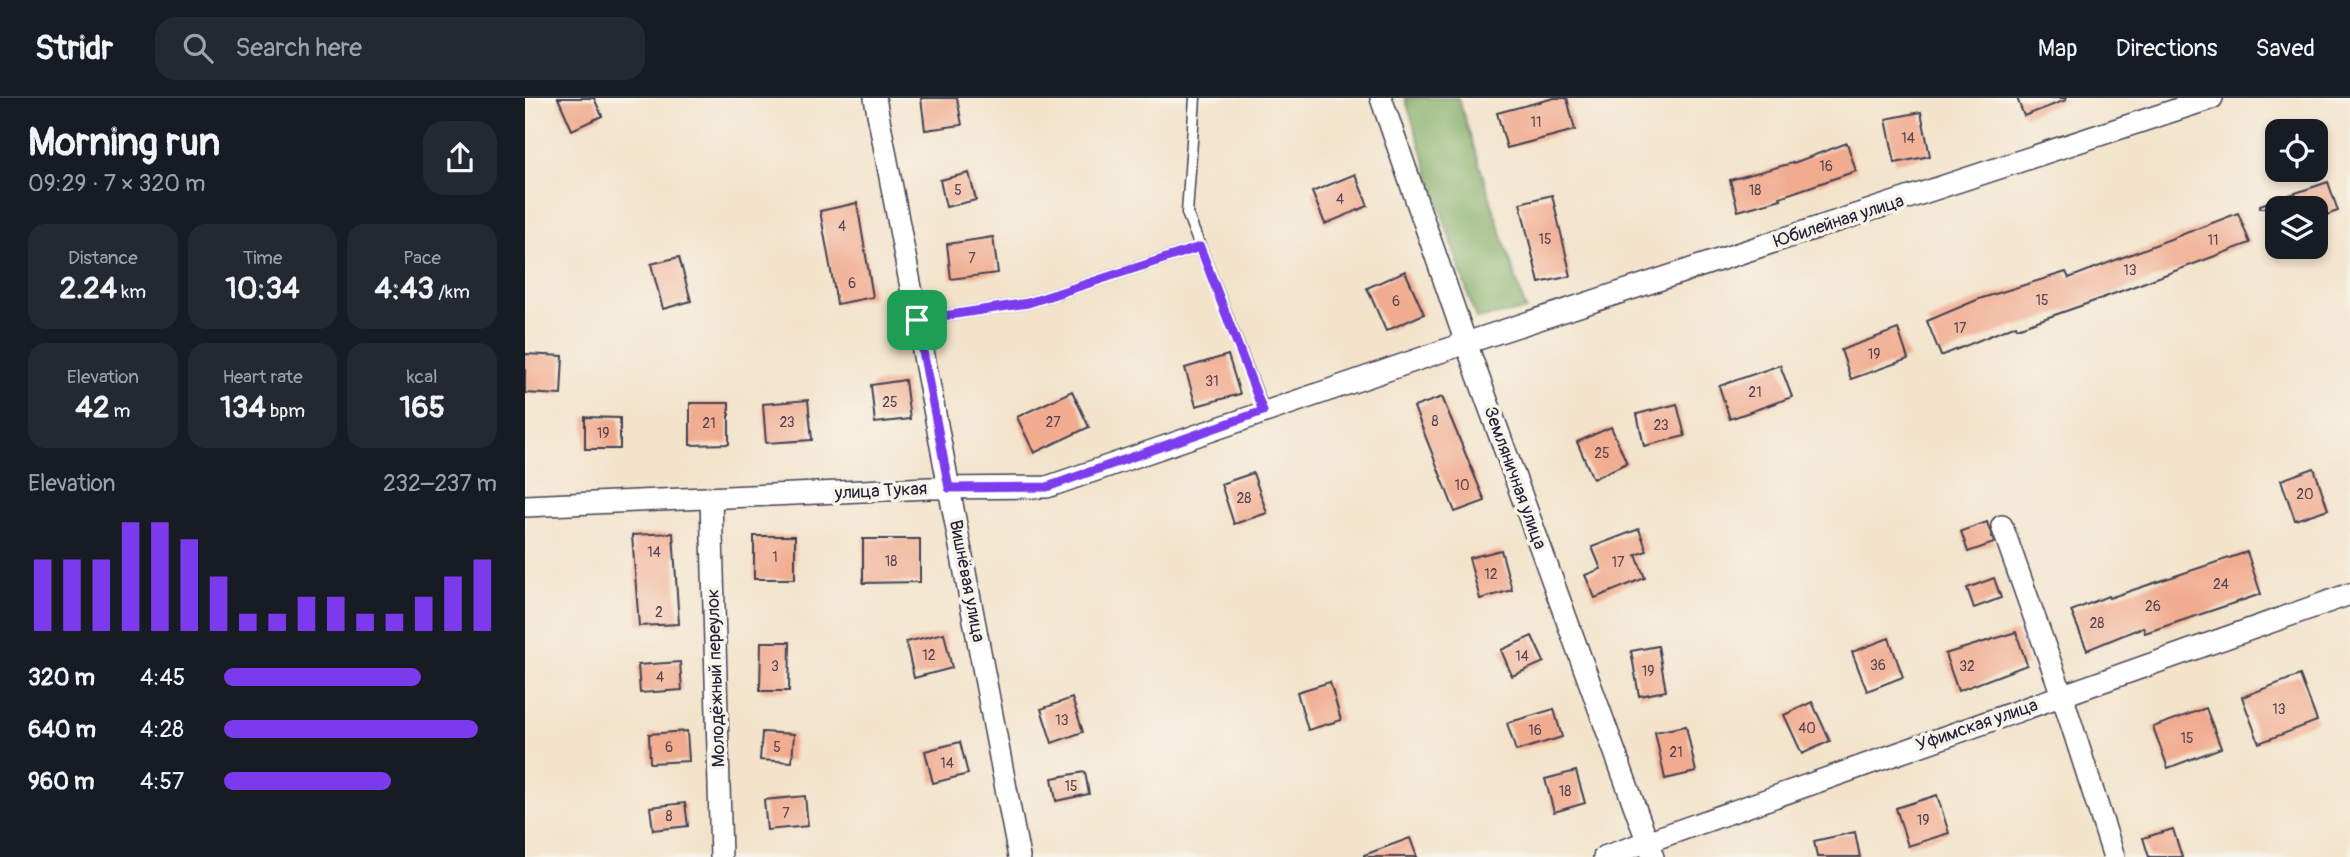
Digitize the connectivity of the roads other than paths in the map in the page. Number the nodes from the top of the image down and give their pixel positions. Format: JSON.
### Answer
{"nodes":[{"id":1,"x":875,"y":98,"type":"edge"},
{"id":2,"x":1195,"y":98,"type":"edge"},
{"id":3,"x":1381,"y":98,"type":"edge"},
{"id":4,"x":2212,"y":98,"type":"edge"},
{"id":5,"x":1200,"y":247,"type":"junction"},
{"id":6,"x":917,"y":320,"type":"junction"},
{"id":7,"x":1466,"y":343,"type":"junction"},
{"id":8,"x":1263,"y":411,"type":"junction"},
{"id":9,"x":949,"y":488,"type":"junction"},
{"id":10,"x":711,"y":500,"type":"junction"},
{"id":11,"x":525,"y":506,"type":"edge"},
{"id":12,"x":2002,"y":526,"type":"dead end"},
{"id":13,"x":2350,"y":594,"type":"edge"},
{"id":14,"x":2062,"y":695,"type":"junction"},
{"id":15,"x":1650,"y":849,"type":"edge"},
{"id":16,"x":721,"y":857,"type":"edge"},
{"id":17,"x":1019,"y":857,"type":"edge"},
{"id":18,"x":1604,"y":857,"type":"edge"},
{"id":19,"x":2114,"y":857,"type":"edge"}],
"edges":[{"from":1,"to":6,"type":"street","name":"Вишнёвая улица"},
{"from":2,"to":5,"type":"lane"},
{"from":3,"to":7,"type":"street","name":"Земляничная улица"},
{"from":4,"to":7,"type":"street","name":"Юбилейная улица"},
{"from":5,"to":6,"type":"lane"},
{"from":5,"to":8,"type":"lane"},
{"from":6,"to":9,"type":"street","name":"Вишнёвая улица"},
{"from":7,"to":8,"type":"street","name":"улица Тукая"},
{"from":7,"to":15,"type":"street","name":"Земляничная улица"},
{"from":8,"to":9,"type":"street","name":"улица Тукая"},
{"from":9,"to":10,"type":"street","name":"улица Тукая"},
{"from":9,"to":17,"type":"street","name":"Вишнёвая улица"},
{"from":10,"to":11,"type":"street","name":"улица Тукая"},
{"from":10,"to":16,"type":"street","name":"Молодёжный переулок"},
{"from":12,"to":14,"type":"street"},
{"from":13,"to":14,"type":"street","name":"Уфимская улица"},
{"from":14,"to":15,"type":"street","name":"Уфимская улица"},
{"from":14,"to":19,"type":"street"},
{"from":15,"to":18,"type":"street","name":"Уфимская улица"}]}
